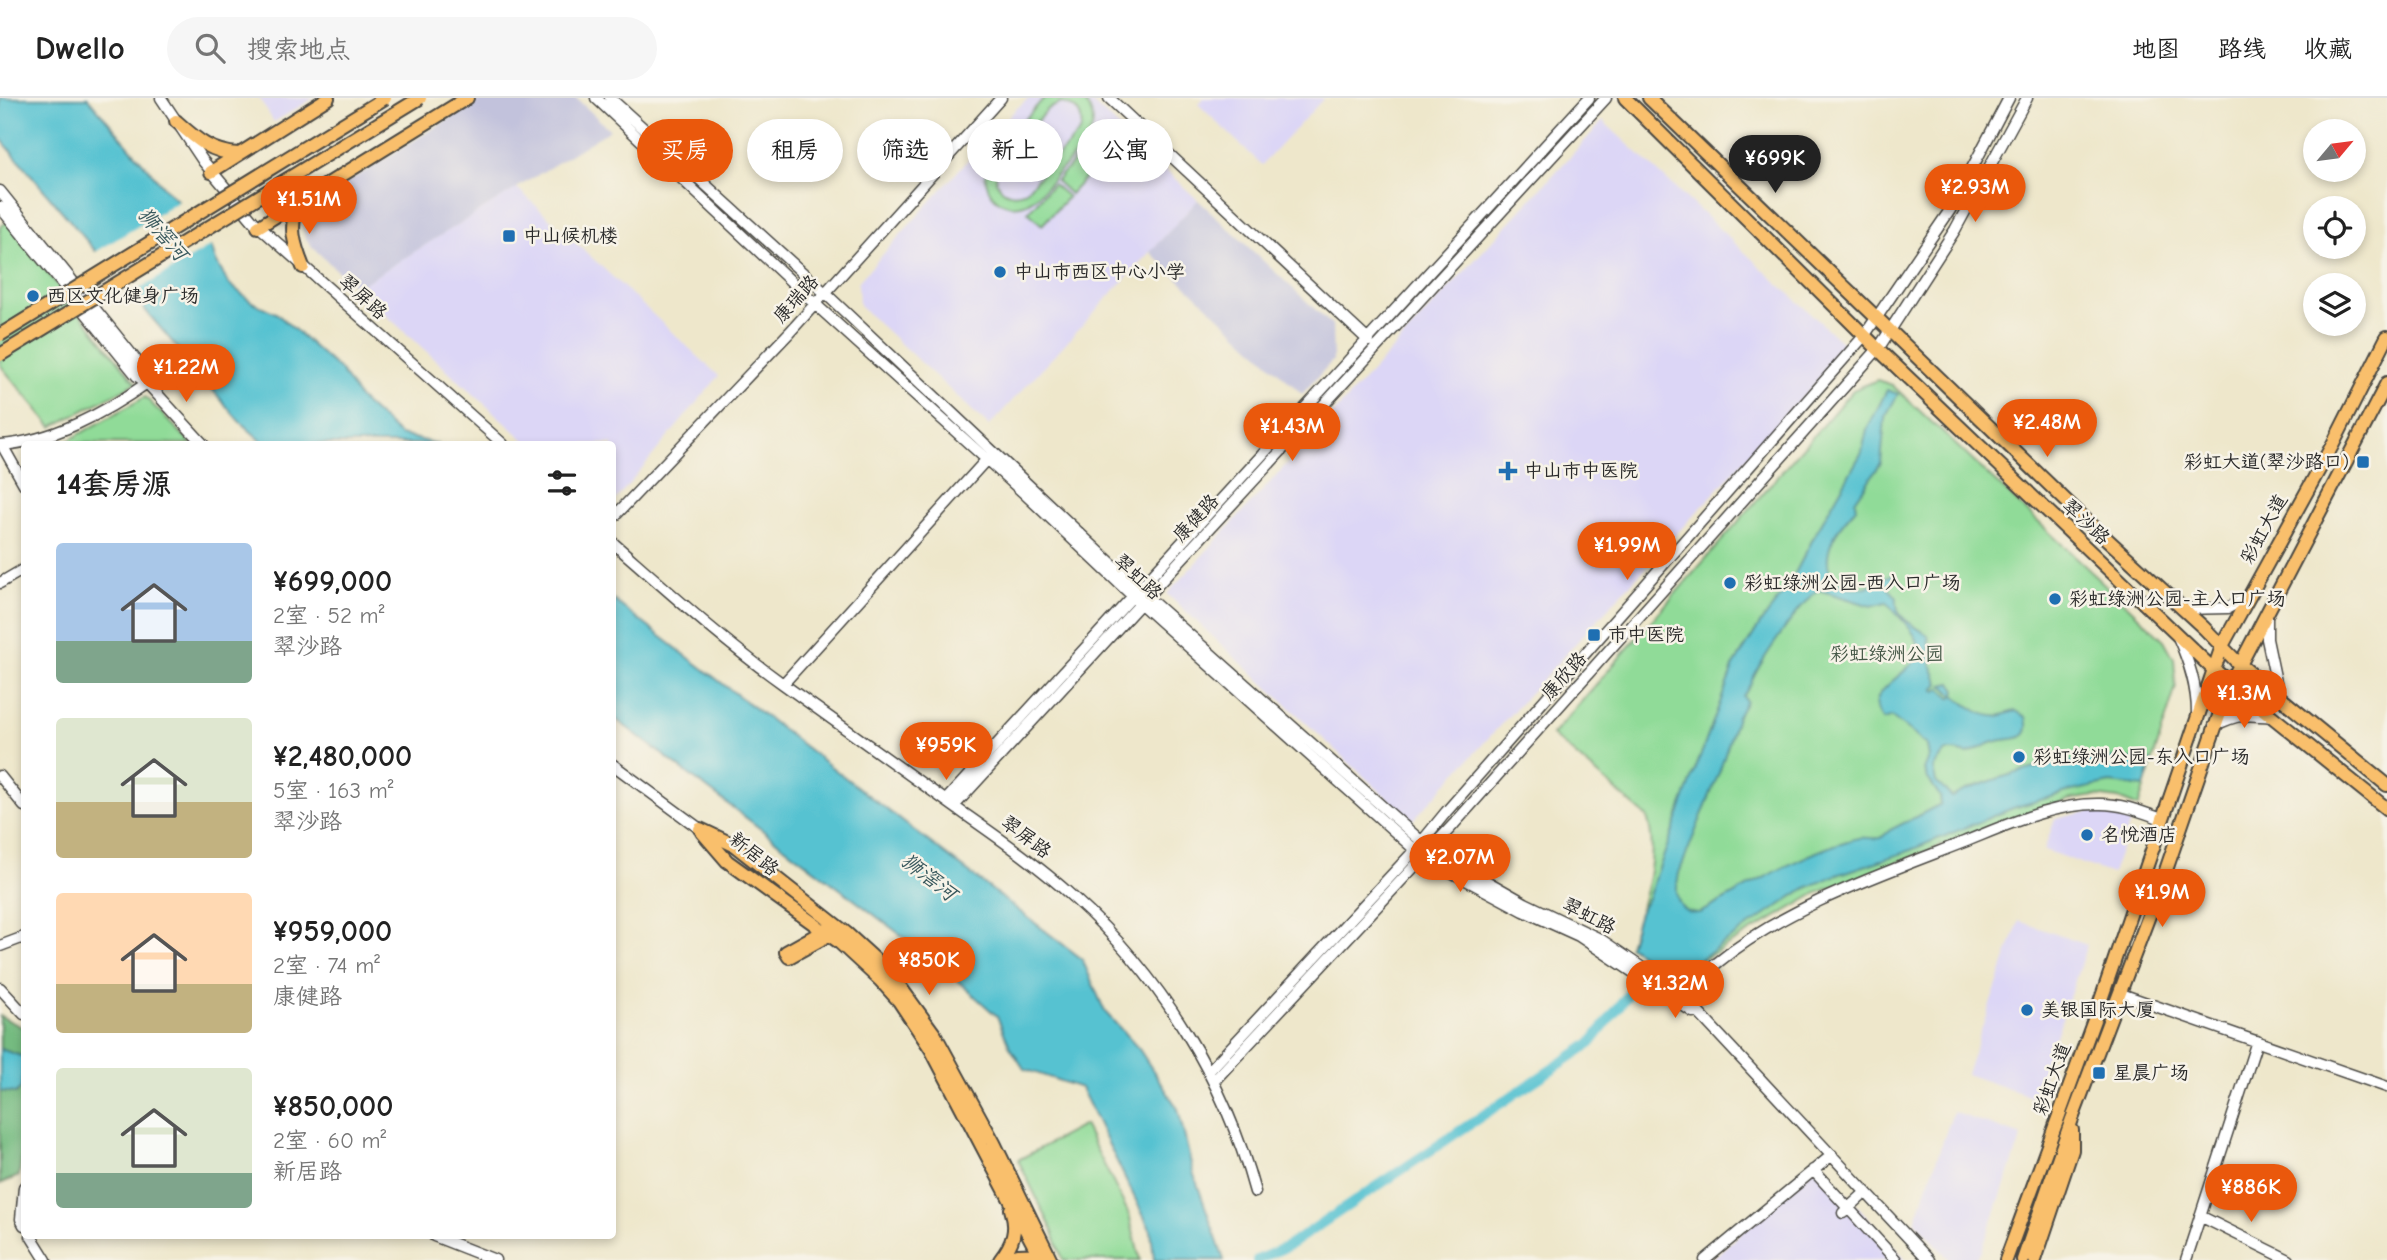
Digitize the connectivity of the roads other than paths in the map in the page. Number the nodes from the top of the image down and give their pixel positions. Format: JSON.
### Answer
{"nodes":[{"id":1,"x":160,"y":98,"type":"edge"},
{"id":2,"x":328,"y":98,"type":"edge"},
{"id":3,"x":385,"y":98,"type":"edge"},
{"id":4,"x":420,"y":98,"type":"edge"},
{"id":5,"x":467,"y":98,"type":"edge"},
{"id":6,"x":596,"y":98,"type":"edge"},
{"id":7,"x":610,"y":98,"type":"edge"},
{"id":8,"x":1001,"y":98,"type":"edge"},
{"id":9,"x":1109,"y":98,"type":"edge"},
{"id":10,"x":1588,"y":98,"type":"edge"},
{"id":11,"x":1606,"y":98,"type":"edge"},
{"id":12,"x":1625,"y":98,"type":"edge"},
{"id":13,"x":1649,"y":98,"type":"edge"},
{"id":14,"x":2009,"y":98,"type":"edge"},
{"id":15,"x":2027,"y":98,"type":"edge"},
{"id":16,"x":176,"y":121,"type":"junction"},
{"id":17,"x":239,"y":154,"type":"junction"},
{"id":18,"x":211,"y":172,"type":"junction"},
{"id":19,"x":0,"y":191,"type":"edge"},
{"id":20,"x":299,"y":202,"type":"junction"},
{"id":21,"x":5,"y":212,"type":"edge"},
{"id":22,"x":258,"y":227,"type":"junction"},
{"id":23,"x":303,"y":267,"type":"junction"},
{"id":24,"x":825,"y":293,"type":"junction"},
{"id":25,"x":815,"y":304,"type":"junction"},
{"id":26,"x":1876,"y":317,"type":"junction"},
{"id":27,"x":1890,"y":331,"type":"junction"},
{"id":28,"x":0,"y":335,"type":"edge"},
{"id":29,"x":1864,"y":335,"type":"junction"},
{"id":30,"x":2387,"y":337,"type":"edge"},
{"id":31,"x":1366,"y":339,"type":"junction"},
{"id":32,"x":1376,"y":348,"type":"junction"},
{"id":33,"x":1878,"y":349,"type":"junction"},
{"id":34,"x":0,"y":355,"type":"edge"},
{"id":35,"x":147,"y":383,"type":"junction"},
{"id":36,"x":2387,"y":383,"type":"edge"},
{"id":37,"x":2383,"y":401,"type":"edge"},
{"id":38,"x":36,"y":441,"type":"edge"},
{"id":39,"x":200,"y":441,"type":"edge"},
{"id":40,"x":500,"y":441,"type":"edge"},
{"id":41,"x":21,"y":443,"type":"edge"},
{"id":42,"x":1,"y":445,"type":"edge"},
{"id":43,"x":986,"y":459,"type":"junction"},
{"id":44,"x":21,"y":479,"type":"edge"},
{"id":45,"x":616,"y":515,"type":"edge"},
{"id":46,"x":616,"y":545,"type":"edge"},
{"id":47,"x":21,"y":571,"type":"edge"},
{"id":48,"x":0,"y":583,"type":"edge"},
{"id":49,"x":1135,"y":592,"type":"junction"},
{"id":50,"x":2248,"y":597,"type":"junction"},
{"id":51,"x":1144,"y":601,"type":"junction"},
{"id":52,"x":2181,"y":609,"type":"junction"},
{"id":53,"x":2267,"y":611,"type":"junction"},
{"id":54,"x":2177,"y":633,"type":"junction"},
{"id":55,"x":2222,"y":646,"type":"junction"},
{"id":56,"x":2239,"y":664,"type":"junction"},
{"id":57,"x":2213,"y":669,"type":"junction"},
{"id":58,"x":783,"y":684,"type":"junction"},
{"id":59,"x":2230,"y":684,"type":"junction"},
{"id":60,"x":2279,"y":696,"type":"junction"},
{"id":61,"x":2197,"y":715,"type":"junction"},
{"id":62,"x":2272,"y":717,"type":"junction"},
{"id":63,"x":2214,"y":726,"type":"junction"},
{"id":64,"x":616,"y":767,"type":"edge"},
{"id":65,"x":0,"y":776,"type":"edge"},
{"id":66,"x":2387,"y":785,"type":"edge"},
{"id":67,"x":21,"y":802,"type":"edge"},
{"id":68,"x":950,"y":803,"type":"junction"},
{"id":69,"x":2387,"y":809,"type":"edge"},
{"id":70,"x":2162,"y":819,"type":"junction"},
{"id":71,"x":699,"y":829,"type":"joint"},
{"id":72,"x":1423,"y":849,"type":"junction"},
{"id":73,"x":832,"y":930,"type":"junction"},
{"id":74,"x":21,"y":938,"type":"edge"},
{"id":75,"x":0,"y":946,"type":"edge"},
{"id":76,"x":0,"y":988,"type":"edge"},
{"id":77,"x":2120,"y":994,"type":"junction"},
{"id":78,"x":1679,"y":999,"type":"junction"},
{"id":79,"x":21,"y":1011,"type":"edge"},
{"id":80,"x":2257,"y":1041,"type":"junction"},
{"id":81,"x":1211,"y":1076,"type":"junction"},
{"id":82,"x":2387,"y":1087,"type":"edge"},
{"id":83,"x":2072,"y":1119,"type":"junction"},
{"id":84,"x":1832,"y":1155,"type":"junction"},
{"id":85,"x":1814,"y":1170,"type":"junction"},
{"id":86,"x":1002,"y":1182,"type":"junction"},
{"id":87,"x":1255,"y":1192,"type":"dead end"},
{"id":88,"x":1866,"y":1192,"type":"junction"},
{"id":89,"x":1845,"y":1210,"type":"junction"},
{"id":90,"x":2200,"y":1216,"type":"junction"},
{"id":91,"x":33,"y":1239,"type":"edge"},
{"id":92,"x":442,"y":1239,"type":"edge"},
{"id":93,"x":1045,"y":1257,"type":"edge"},
{"id":94,"x":46,"y":1260,"type":"edge"},
{"id":95,"x":495,"y":1260,"type":"edge"},
{"id":96,"x":1000,"y":1260,"type":"edge"},
{"id":97,"x":1007,"y":1260,"type":"edge"},
{"id":98,"x":1705,"y":1260,"type":"edge"},
{"id":99,"x":1896,"y":1260,"type":"edge"},
{"id":100,"x":1929,"y":1260,"type":"edge"},
{"id":101,"x":2006,"y":1260,"type":"edge"},
{"id":102,"x":2023,"y":1260,"type":"edge"},
{"id":103,"x":2035,"y":1260,"type":"edge"},
{"id":104,"x":2186,"y":1260,"type":"edge"},
{"id":105,"x":2289,"y":1260,"type":"edge"}],
"edges":[{"from":1,"to":16,"type":"street","name":"翠屏路"},
{"from":2,"to":17,"type":"main road"},
{"from":3,"to":28,"type":"main road","bridge":true},
{"from":4,"to":34,"type":"main road","bridge":true},
{"from":5,"to":20,"type":"main road"},
{"from":6,"to":25,"type":"street","name":"翠虹路"},
{"from":7,"to":24,"type":"street","name":"翠虹路"},
{"from":8,"to":24,"type":"street","name":"康瑞路"},
{"from":9,"to":31,"type":"street"},
{"from":10,"to":31,"type":"street","name":"康健路"},
{"from":11,"to":32,"type":"street","name":"康健路"},
{"from":12,"to":29,"type":"main road","name":"翠沙路"},
{"from":13,"to":26,"type":"main road","name":"翠沙路"},
{"from":14,"to":26,"type":"street","name":"康欣路"},
{"from":15,"to":27,"type":"street","name":"康欣路"},
{"from":16,"to":17,"type":"main road"},
{"from":16,"to":18,"type":"street","name":"翠屏路"},
{"from":17,"to":18,"type":"main road"},
{"from":18,"to":22,"type":"street","name":"翠屏路"},
{"from":19,"to":21,"type":"street"},
{"from":20,"to":22,"type":"main road"},
{"from":20,"to":23,"type":"main road"},
{"from":21,"to":35,"type":"street"},
{"from":22,"to":23,"type":"street","name":"翠屏路"},
{"from":23,"to":40,"type":"street","name":"翠屏路"},
{"from":24,"to":25,"type":"street","name":"康瑞路"},
{"from":24,"to":49,"type":"street","name":"翠虹路"},
{"from":25,"to":43,"type":"street","name":"翠虹路"},
{"from":25,"to":45,"type":"street","name":"康瑞路"},
{"from":26,"to":27,"type":"main road","name":"翠沙路"},
{"from":26,"to":29,"type":"street","name":"康欣路"},
{"from":27,"to":33,"type":"street","name":"康欣路"},
{"from":27,"to":52,"type":"main road","name":"翠沙路"},
{"from":29,"to":33,"type":"main road","name":"翠沙路"},
{"from":29,"to":72,"type":"street","name":"康欣路"},
{"from":30,"to":50,"type":"main road","name":"彩虹大道"},
{"from":31,"to":32,"type":"street"},
{"from":31,"to":49,"type":"street","name":"康健路"},
{"from":32,"to":51,"type":"street","name":"康健路"},
{"from":33,"to":54,"type":"main road","name":"翠沙路"},
{"from":33,"to":72,"type":"street","name":"康欣路"},
{"from":35,"to":38,"type":"street"},
{"from":35,"to":39,"type":"street"},
{"from":36,"to":37,"type":"main road","name":"彩虹大道"},
{"from":37,"to":53,"type":"main road","name":"彩虹大道"},
{"from":41,"to":42,"type":"street"},
{"from":42,"to":44,"type":"street"},
{"from":43,"to":49,"type":"street","name":"翠虹路"},
{"from":43,"to":58,"type":"street"},
{"from":46,"to":58,"type":"street","name":"翠屏路"},
{"from":47,"to":48,"type":"street"},
{"from":49,"to":51,"type":"street","name":"翠虹路"},
{"from":49,"to":68,"type":"street","name":"康健路"},
{"from":50,"to":52,"type":"street"},
{"from":50,"to":55,"type":"main road","name":"彩虹大道"},
{"from":51,"to":68,"type":"street","name":"康健路"},
{"from":51,"to":72,"type":"street","name":"翠虹路"},
{"from":52,"to":55,"type":"main road","name":"翠沙路"},
{"from":53,"to":56,"type":"main road","name":"彩虹大道"},
{"from":53,"to":60,"type":"street"},
{"from":54,"to":57,"type":"main road","name":"翠沙路"},
{"from":54,"to":61,"type":"street"},
{"from":55,"to":56,"type":"main road","name":"翠沙路"},
{"from":55,"to":57,"type":"main road","name":"彩虹大道"},
{"from":56,"to":59,"type":"main road","name":"彩虹大道"},
{"from":56,"to":60,"type":"main road","name":"翠沙路"},
{"from":57,"to":59,"type":"main road","name":"翠沙路"},
{"from":57,"to":61,"type":"main road","name":"彩虹大道"},
{"from":58,"to":68,"type":"street","name":"翠屏路"},
{"from":59,"to":62,"type":"main road","name":"翠沙路"},
{"from":59,"to":63,"type":"main road","name":"彩虹大道"},
{"from":60,"to":66,"type":"main road","name":"翠沙路"},
{"from":61,"to":70,"type":"main road","name":"彩虹大道"},
{"from":62,"to":63,"type":"street"},
{"from":62,"to":69,"type":"main road","name":"翠沙路"},
{"from":63,"to":77,"type":"main road","name":"彩虹大道"},
{"from":64,"to":71,"type":"street"},
{"from":65,"to":67,"type":"street"},
{"from":68,"to":81,"type":"street","name":"翠屏路"},
{"from":70,"to":78,"type":"street"},
{"from":70,"to":101,"type":"main road","name":"彩虹大道"},
{"from":71,"to":73,"type":"main road","name":"新居路"},
{"from":72,"to":78,"type":"street","name":"翠虹路"},
{"from":72,"to":81,"type":"street","name":"康欣路"},
{"from":73,"to":86,"type":"main road","name":"新居路"},
{"from":73,"to":93,"type":"main road","name":"新居路"},
{"from":74,"to":75,"type":"street"},
{"from":76,"to":79,"type":"street"},
{"from":77,"to":80,"type":"street"},
{"from":77,"to":83,"type":"main road","name":"彩虹大道"},
{"from":78,"to":84,"type":"street","name":"翠虹路"},
{"from":80,"to":82,"type":"street"},
{"from":80,"to":90,"type":"street"},
{"from":81,"to":87,"type":"street","name":"翠屏路"},
{"from":83,"to":102,"type":"main road","name":"彩虹大道"},
{"from":83,"to":103,"type":"main road"},
{"from":84,"to":85,"type":"street"},
{"from":84,"to":88,"type":"street","name":"翠虹路"},
{"from":85,"to":89,"type":"street"},
{"from":85,"to":98,"type":"street"},
{"from":86,"to":93,"type":"main road","name":"新居路"},
{"from":86,"to":96,"type":"main road"},
{"from":88,"to":89,"type":"street"},
{"from":88,"to":100,"type":"street","name":"翠虹路"},
{"from":89,"to":99,"type":"street"},
{"from":90,"to":104,"type":"street"},
{"from":90,"to":105,"type":"street"},
{"from":91,"to":94,"type":"street"},
{"from":92,"to":95,"type":"street"},
{"from":93,"to":97,"type":"main road"}]}
